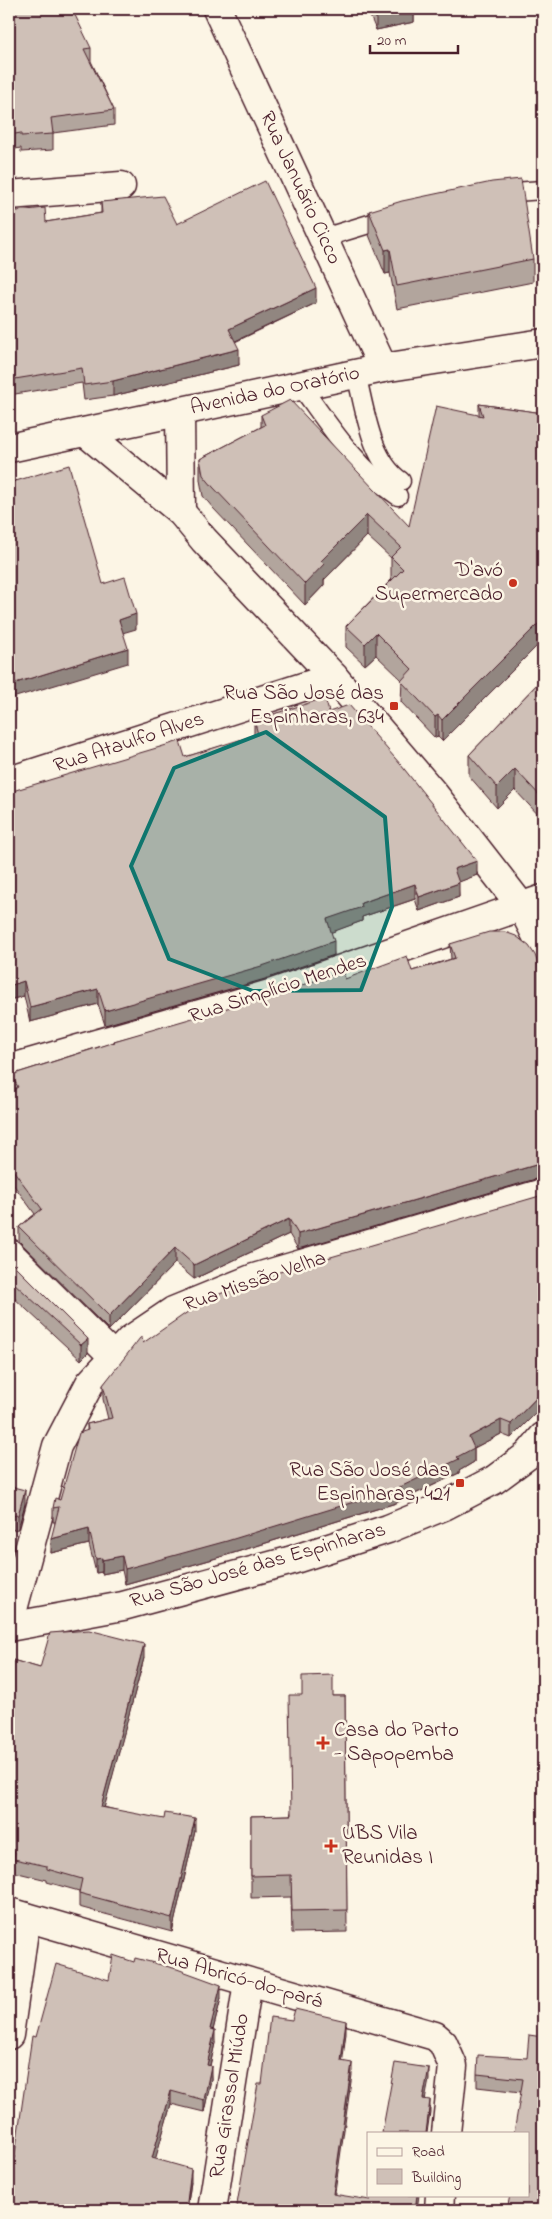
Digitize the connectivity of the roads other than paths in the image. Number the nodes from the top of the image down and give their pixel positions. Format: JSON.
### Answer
{"nodes":[{"id":1,"x":217,"y":9,"type":"edge"},
{"id":2,"x":121,"y":186,"type":"dead end"},
{"id":3,"x":543,"y":190,"type":"edge"},
{"id":4,"x":9,"y":195,"type":"edge"},
{"id":5,"x":488,"y":195,"type":"edge"},
{"id":6,"x":408,"y":212,"type":"edge"},
{"id":7,"x":323,"y":238,"type":"junction"},
{"id":8,"x":543,"y":343,"type":"edge"},
{"id":9,"x":383,"y":368,"type":"junction"},
{"id":10,"x":356,"y":374,"type":"junction"},
{"id":11,"x":300,"y":385,"type":"junction"},
{"id":12,"x":180,"y":411,"type":"junction"},
{"id":13,"x":85,"y":432,"type":"junction"},
{"id":14,"x":9,"y":448,"type":"edge"},
{"id":15,"x":181,"y":512,"type":"junction"},
{"id":16,"x":334,"y":677,"type":"junction"},
{"id":17,"x":9,"y":781,"type":"edge"},
{"id":18,"x":532,"y":903,"type":"edge"},
{"id":19,"x":543,"y":948,"type":"edge"},
{"id":20,"x":9,"y":1069,"type":"edge"},
{"id":21,"x":543,"y":1192,"type":"edge"},
{"id":22,"x":9,"y":1253,"type":"edge"},
{"id":23,"x":114,"y":1357,"type":"junction"},
{"id":24,"x":543,"y":1437,"type":"edge"},
{"id":25,"x":9,"y":1624,"type":"edge"},
{"id":26,"x":9,"y":1627,"type":"edge"},
{"id":27,"x":17,"y":1915,"type":"edge"},
{"id":28,"x":248,"y":1982,"type":"junction"},
{"id":29,"x":9,"y":2036,"type":"edge"},
{"id":30,"x":446,"y":2132,"type":"edge"},
{"id":31,"x":440,"y":2196,"type":"edge"},
{"id":32,"x":212,"y":2210,"type":"edge"},
{"id":33,"x":439,"y":2210,"type":"edge"}],
"edges":[{"from":1,"to":7,"type":"street","name":"Rua Januário Cicco"},
{"from":2,"to":4,"type":"street"},
{"from":3,"to":5,"type":"lane"},
{"from":6,"to":7,"type":"lane"},
{"from":7,"to":9,"type":"street","name":"Rua Januário Cicco"},
{"from":8,"to":9,"type":"street","name":"Avenida do Oratório"},
{"from":9,"to":10,"type":"street","name":"Avenida do Oratório"},
{"from":10,"to":11,"type":"street","name":"Avenida do Oratório"},
{"from":10,"to":11,"type":"lane"},
{"from":11,"to":12,"type":"street","name":"Avenida do Oratório"},
{"from":12,"to":13,"type":"street","name":"Avenida do Oratório"},
{"from":12,"to":15,"type":"street"},
{"from":13,"to":14,"type":"street","name":"Avenida do Oratório"},
{"from":13,"to":15,"type":"street"},
{"from":15,"to":16,"type":"street"},
{"from":16,"to":17,"type":"street","name":"Rua Ataulfo Alves"},
{"from":16,"to":18,"type":"street"},
{"from":18,"to":19,"type":"street"},
{"from":18,"to":20,"type":"street","name":"Rua Simplício Mendes"},
{"from":21,"to":23,"type":"street","name":"Rua Missão Velha"},
{"from":22,"to":23,"type":"street"},
{"from":23,"to":25,"type":"street","name":"Rua Missão Velha"},
{"from":24,"to":26,"type":"street","name":"Rua São José das Espinharas"},
{"from":27,"to":28,"type":"street","name":"Rua Abricó-do-pará"},
{"from":27,"to":29,"type":"street"},
{"from":28,"to":30,"type":"street","name":"Rua Abricó-do-pará"},
{"from":28,"to":32,"type":"street","name":"Rua Girassol Miúdo"},
{"from":31,"to":33,"type":"street"}]}
